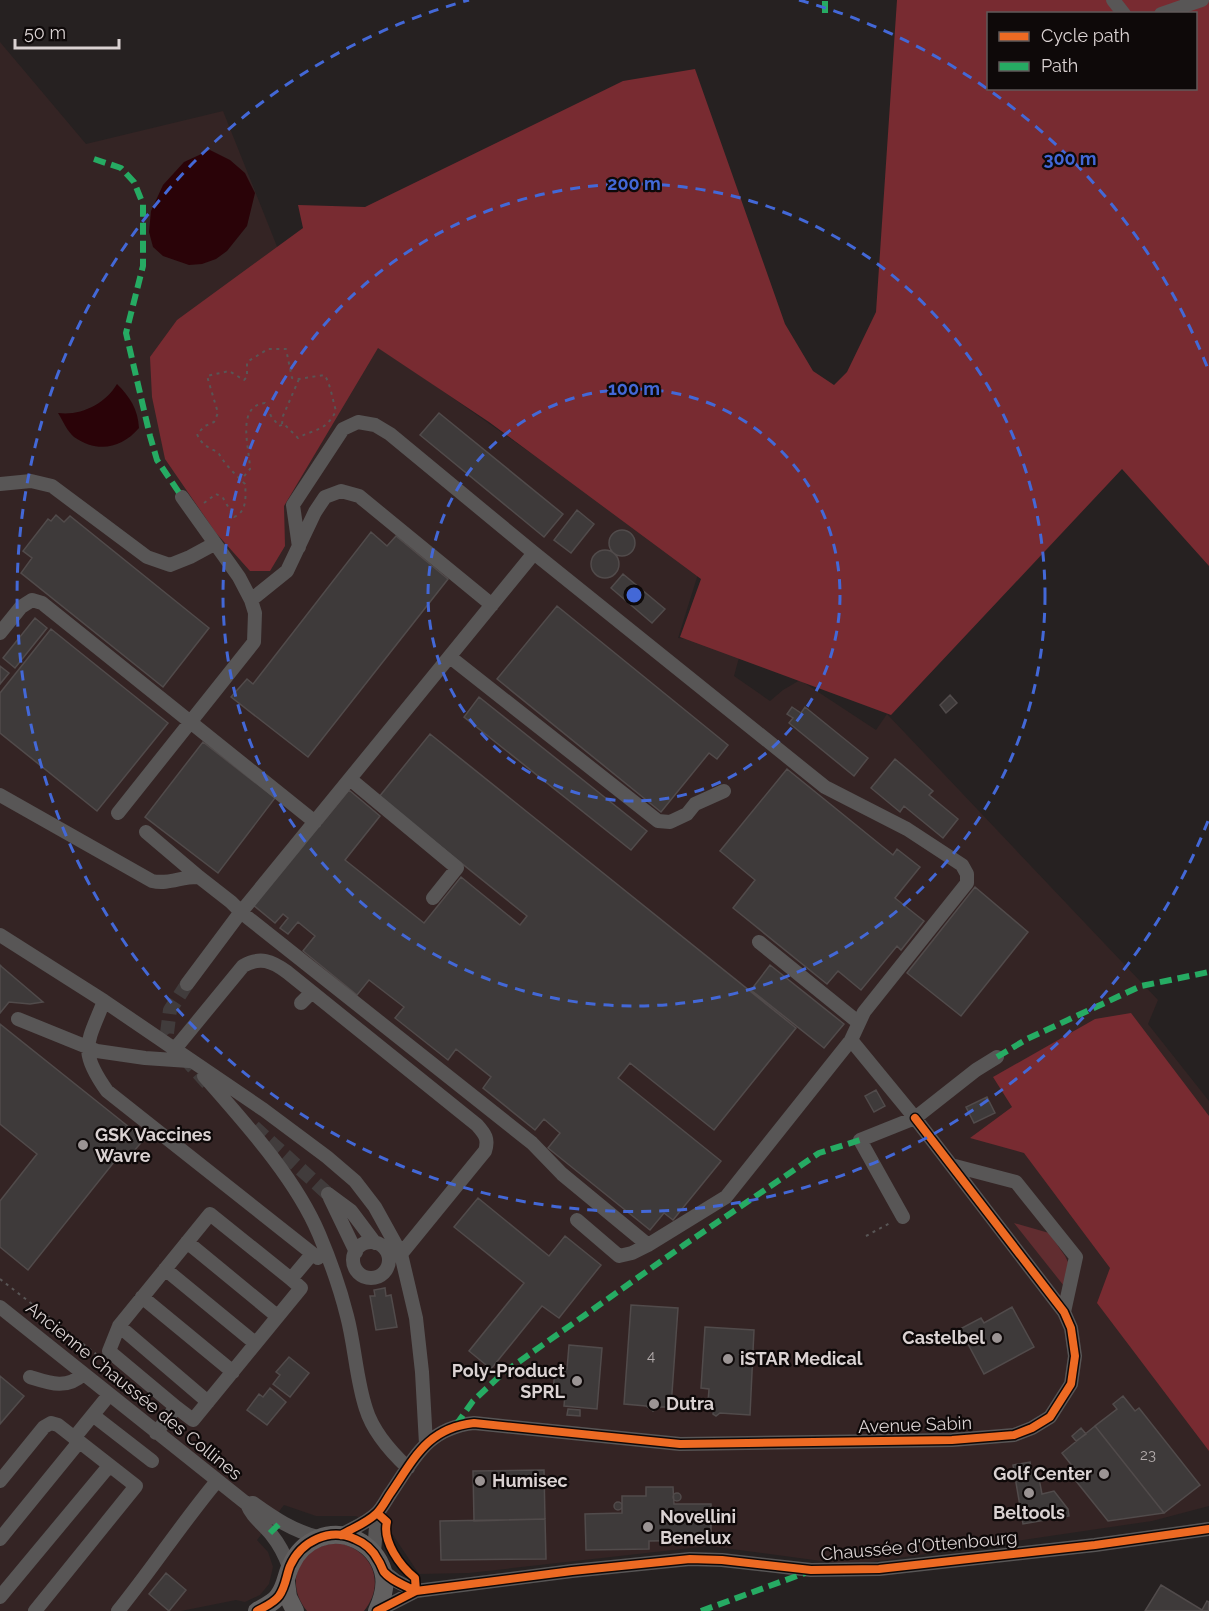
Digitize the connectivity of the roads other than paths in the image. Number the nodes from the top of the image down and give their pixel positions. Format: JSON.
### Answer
{"nodes":[{"id":1,"x":1113,"y":0,"type":"edge"},
{"id":2,"x":1202,"y":0,"type":"edge"},
{"id":3,"x":1122,"y":12,"type":"edge"},
{"id":4,"x":1167,"y":12,"type":"edge"},
{"id":5,"x":0,"y":484,"type":"edge"},
{"id":6,"x":189,"y":499,"type":"road end"},
{"id":7,"x":214,"y":544,"type":"junction"},
{"id":8,"x":298,"y":547,"type":"junction"},
{"id":9,"x":534,"y":553,"type":"junction"},
{"id":10,"x":251,"y":600,"type":"junction"},
{"id":11,"x":492,"y":605,"type":"junction"},
{"id":12,"x":0,"y":633,"type":"edge"},
{"id":13,"x":450,"y":657,"type":"junction"},
{"id":14,"x":191,"y":723,"type":"junction"},
{"id":15,"x":350,"y":779,"type":"junction"},
{"id":16,"x":724,"y":791,"type":"dead end"},
{"id":17,"x":0,"y":795,"type":"edge"},
{"id":18,"x":118,"y":813,"type":"dead end"},
{"id":19,"x":315,"y":822,"type":"junction"},
{"id":20,"x":146,"y":832,"type":"dead end"},
{"id":21,"x":199,"y":877,"type":"junction"},
{"id":22,"x":433,"y":898,"type":"dead end"},
{"id":23,"x":242,"y":913,"type":"junction"},
{"id":24,"x":0,"y":935,"type":"edge"},
{"id":25,"x":759,"y":942,"type":"dead end"},
{"id":26,"x":187,"y":984,"type":"tunnel mouth"},
{"id":27,"x":312,"y":992,"type":"junction"},
{"id":28,"x":104,"y":1001,"type":"junction"},
{"id":29,"x":302,"y":1003,"type":"dead end"},
{"id":30,"x":18,"y":1018,"type":"dead end"},
{"id":31,"x":859,"y":1023,"type":"junction"},
{"id":32,"x":851,"y":1040,"type":"junction"},
{"id":33,"x":86,"y":1047,"type":"junction"},
{"id":34,"x":174,"y":1050,"type":"junction"},
{"id":35,"x":997,"y":1057,"type":"dead end"},
{"id":36,"x":191,"y":1061,"type":"junction"},
{"id":37,"x":264,"y":1110,"type":"junction"},
{"id":38,"x":915,"y":1118,"type":"junction"},
{"id":39,"x":248,"y":1127,"type":"junction"},
{"id":40,"x":951,"y":1164,"type":"junction"},
{"id":41,"x":903,"y":1216,"type":"road end"},
{"id":42,"x":577,"y":1220,"type":"dead end"},
{"id":43,"x":187,"y":1242,"type":"junction"},
{"id":44,"x":375,"y":1243,"type":"junction"},
{"id":45,"x":648,"y":1245,"type":"junction"},
{"id":46,"x":356,"y":1252,"type":"junction"},
{"id":47,"x":312,"y":1254,"type":"junction"},
{"id":48,"x":395,"y":1254,"type":"junction"},
{"id":49,"x":355,"y":1268,"type":"junction"},
{"id":50,"x":165,"y":1269,"type":"junction"},
{"id":51,"x":334,"y":1272,"type":"junction"},
{"id":52,"x":291,"y":1279,"type":"junction"},
{"id":53,"x":142,"y":1296,"type":"junction"},
{"id":54,"x":0,"y":1307,"type":"edge"},
{"id":55,"x":1064,"y":1312,"type":"junction"},
{"id":56,"x":277,"y":1316,"type":"junction"},
{"id":57,"x":119,"y":1326,"type":"junction"},
{"id":58,"x":255,"y":1343,"type":"junction"},
{"id":59,"x":233,"y":1372,"type":"junction"},
{"id":60,"x":83,"y":1374,"type":"junction"},
{"id":61,"x":30,"y":1377,"type":"dead end"},
{"id":62,"x":110,"y":1395,"type":"junction"},
{"id":63,"x":208,"y":1402,"type":"junction"},
{"id":64,"x":176,"y":1407,"type":"junction"},
{"id":65,"x":94,"y":1416,"type":"junction"},
{"id":66,"x":156,"y":1433,"type":"junction"},
{"id":67,"x":77,"y":1440,"type":"junction"},
{"id":68,"x":426,"y":1444,"type":"junction"},
{"id":69,"x":152,"y":1461,"type":"dead end"},
{"id":70,"x":109,"y":1466,"type":"junction"},
{"id":71,"x":408,"y":1468,"type":"junction"},
{"id":72,"x":0,"y":1480,"type":"edge"},
{"id":73,"x":217,"y":1481,"type":"junction"},
{"id":74,"x":247,"y":1504,"type":"junction"},
{"id":75,"x":377,"y":1513,"type":"junction"},
{"id":76,"x":1209,"y":1529,"type":"edge"},
{"id":77,"x":341,"y":1535,"type":"junction"},
{"id":78,"x":318,"y":1538,"type":"junction"},
{"id":79,"x":0,"y":1539,"type":"edge"},
{"id":80,"x":374,"y":1553,"type":"junction"},
{"id":81,"x":383,"y":1571,"type":"junction"},
{"id":82,"x":288,"y":1575,"type":"junction"},
{"id":83,"x":416,"y":1591,"type":"junction"},
{"id":84,"x":0,"y":1597,"type":"edge"},
{"id":85,"x":35,"y":1611,"type":"edge"},
{"id":86,"x":118,"y":1611,"type":"edge"},
{"id":87,"x":257,"y":1611,"type":"edge"},
{"id":88,"x":295,"y":1611,"type":"edge"},
{"id":89,"x":377,"y":1611,"type":"edge"}],
"edges":[{"from":1,"to":3,"type":"street"},
{"from":2,"to":4,"type":"street"},
{"from":5,"to":7,"type":"street"},
{"from":6,"to":7,"type":"street"},
{"from":7,"to":10,"type":"street"},
{"from":8,"to":9,"type":"street"},
{"from":8,"to":10,"type":"street"},
{"from":8,"to":11,"type":"street"},
{"from":9,"to":11,"type":"street"},
{"from":9,"to":31,"type":"street"},
{"from":10,"to":14,"type":"street"},
{"from":11,"to":13,"type":"street"},
{"from":12,"to":14,"type":"street"},
{"from":13,"to":15,"type":"street"},
{"from":13,"to":16,"type":"street"},
{"from":14,"to":18,"type":"street"},
{"from":14,"to":19,"type":"street"},
{"from":15,"to":19,"type":"street"},
{"from":15,"to":22,"type":"street"},
{"from":17,"to":21,"type":"street"},
{"from":19,"to":23,"type":"street"},
{"from":20,"to":21,"type":"street"},
{"from":21,"to":23,"type":"street"},
{"from":23,"to":26,"type":"street"},
{"from":23,"to":45,"type":"street"},
{"from":24,"to":28,"type":"street"},
{"from":25,"to":31,"type":"street"},
{"from":27,"to":29,"type":"street"},
{"from":27,"to":34,"type":"street"},
{"from":27,"to":48,"type":"street"},
{"from":28,"to":33,"type":"street"},
{"from":28,"to":34,"type":"street"},
{"from":30,"to":33,"type":"street"},
{"from":31,"to":32,"type":"street"},
{"from":32,"to":38,"type":"street","name":"Avenue Sabin"},
{"from":32,"to":45,"type":"street"},
{"from":33,"to":36,"type":"street"},
{"from":33,"to":47,"type":"street"},
{"from":34,"to":36,"type":"street"},
{"from":35,"to":38,"type":"street"},
{"from":36,"to":37,"type":"street"},
{"from":36,"to":39,"type":"street"},
{"from":37,"to":39,"type":"street"},
{"from":37,"to":48,"type":"street"},
{"from":38,"to":40,"type":"street","name":"Avenue Sabin"},
{"from":38,"to":41,"type":"street"},
{"from":39,"to":51,"type":"street"},
{"from":40,"to":55,"type":"street","name":"Avenue Sabin"},
{"from":40,"to":55,"type":"street"},
{"from":42,"to":45,"type":"street"},
{"from":43,"to":50,"type":"street"},
{"from":43,"to":52,"type":"street"},
{"from":43,"to":56,"type":"street"},
{"from":44,"to":46,"type":"street"},
{"from":44,"to":46,"type":"street"},
{"from":44,"to":48,"type":"street"},
{"from":46,"to":49,"type":"street"},
{"from":47,"to":51,"type":"street"},
{"from":47,"to":52,"type":"street"},
{"from":48,"to":49,"type":"street"},
{"from":48,"to":68,"type":"street"},
{"from":49,"to":51,"type":"street"},
{"from":50,"to":53,"type":"street"},
{"from":50,"to":58,"type":"street"},
{"from":51,"to":71,"type":"street"},
{"from":52,"to":56,"type":"street"},
{"from":53,"to":57,"type":"street"},
{"from":53,"to":59,"type":"street"},
{"from":54,"to":60,"type":"street","name":"Ancienne Chaussée des Collines"},
{"from":55,"to":68,"type":"street","name":"Avenue Sabin"},
{"from":56,"to":58,"type":"street"},
{"from":57,"to":63,"type":"street"},
{"from":57,"to":64,"type":"street"},
{"from":58,"to":59,"type":"street"},
{"from":59,"to":63,"type":"street"},
{"from":60,"to":61,"type":"street"},
{"from":60,"to":62,"type":"street","name":"Ancienne Chaussée des Collines"},
{"from":62,"to":65,"type":"street"},
{"from":62,"to":66,"type":"street","name":"Ancienne Chaussée des Collines"},
{"from":63,"to":64,"type":"street"},
{"from":64,"to":66,"type":"street"},
{"from":65,"to":67,"type":"street"},
{"from":65,"to":69,"type":"street"},
{"from":66,"to":73,"type":"street","name":"Ancienne Chaussée des Collines"},
{"from":67,"to":70,"type":"street"},
{"from":67,"to":72,"type":"street"},
{"from":67,"to":79,"type":"street"},
{"from":68,"to":71,"type":"street","name":"Avenue Sabin"},
{"from":70,"to":84,"type":"street"},
{"from":70,"to":85,"type":"street"},
{"from":71,"to":75,"type":"street","name":"Avenue Sabin"},
{"from":73,"to":74,"type":"street","name":"Ancienne Chaussée des Collines"},
{"from":73,"to":86,"type":"street"},
{"from":74,"to":78,"type":"street","name":"Ancienne Chaussée des Collines"},
{"from":74,"to":82,"type":"street","name":"Ancienne Chaussée des Collines"},
{"from":75,"to":77,"type":"street"},
{"from":75,"to":80,"type":"street"},
{"from":76,"to":83,"type":"street","name":"Chaussée d'Ottenbourg"},
{"from":77,"to":78,"type":"main road"},
{"from":77,"to":80,"type":"main road"},
{"from":78,"to":82,"type":"main road"},
{"from":80,"to":81,"type":"main road"},
{"from":81,"to":83,"type":"street"},
{"from":81,"to":89,"type":"main road","name":"Chaussée d'Ottenbourg"},
{"from":82,"to":87,"type":"main road"},
{"from":82,"to":88,"type":"main road"},
{"from":83,"to":89,"type":"street","name":"Chaussée d'Ottenbourg"}]}
